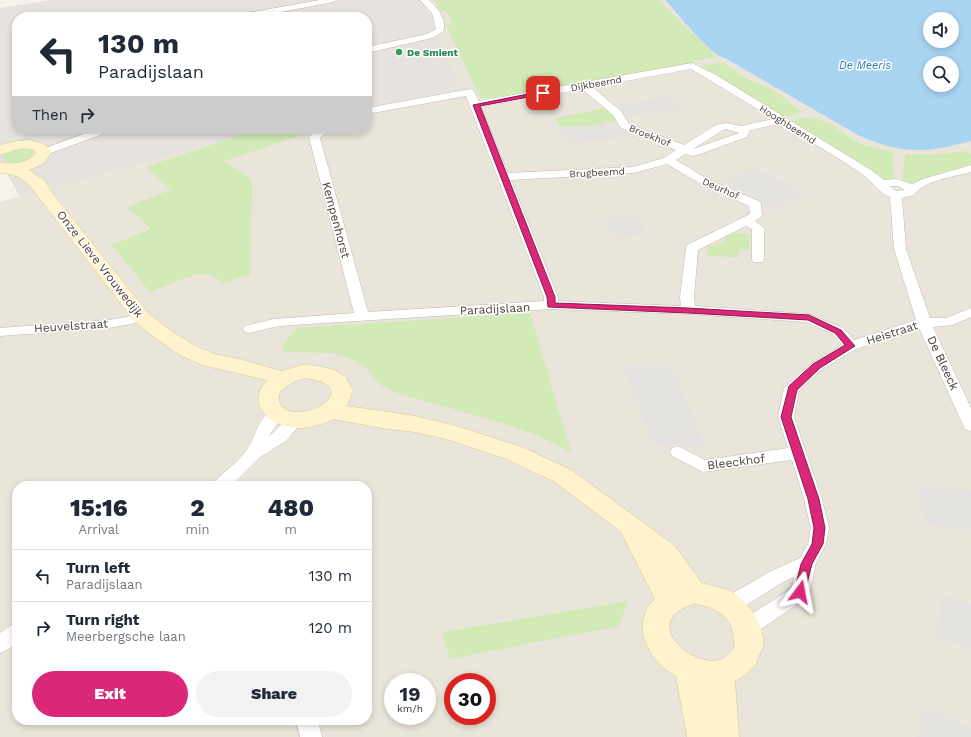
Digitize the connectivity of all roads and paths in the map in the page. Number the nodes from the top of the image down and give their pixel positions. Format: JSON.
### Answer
{"nodes":[{"id":1,"x":333,"y":0,"type":"edge"},
{"id":2,"x":424,"y":0,"type":"edge"},
{"id":3,"x":269,"y":12,"type":"edge"},
{"id":4,"x":372,"y":49,"type":"edge"},
{"id":5,"x":692,"y":66,"type":"joint"},
{"id":6,"x":584,"y":85,"type":"junction"},
{"id":7,"x":476,"y":105,"type":"junction"},
{"id":8,"x":372,"y":110,"type":"edge"},
{"id":9,"x":782,"y":120,"type":"junction"},
{"id":10,"x":90,"y":134,"type":"edge"},
{"id":11,"x":318,"y":134,"type":"edge"},
{"id":12,"x":41,"y":149,"type":"junction"},
{"id":13,"x":684,"y":149,"type":"junction"},
{"id":14,"x":0,"y":150,"type":"edge"},
{"id":15,"x":668,"y":160,"type":"junction"},
{"id":16,"x":33,"y":163,"type":"junction"},
{"id":17,"x":8,"y":168,"type":"edge"},
{"id":18,"x":971,"y":168,"type":"edge"},
{"id":19,"x":505,"y":177,"type":"junction"},
{"id":20,"x":39,"y":184,"type":"junction"},
{"id":21,"x":883,"y":186,"type":"junction"},
{"id":22,"x":911,"y":189,"type":"junction"},
{"id":23,"x":896,"y":194,"type":"junction"},
{"id":24,"x":747,"y":221,"type":"junction"},
{"id":25,"x":758,"y":259,"type":"dead end"},
{"id":26,"x":551,"y":305,"type":"junction"},
{"id":27,"x":688,"y":310,"type":"junction"},
{"id":28,"x":971,"y":312,"type":"edge"},
{"id":29,"x":362,"y":316,"type":"junction"},
{"id":30,"x":142,"y":318,"type":"junction"},
{"id":31,"x":924,"y":323,"type":"junction"},
{"id":32,"x":250,"y":329,"type":"dead end"},
{"id":33,"x":0,"y":332,"type":"edge"},
{"id":34,"x":851,"y":346,"type":"junction"},
{"id":35,"x":276,"y":385,"type":"junction"},
{"id":36,"x":337,"y":403,"type":"junction"},
{"id":37,"x":276,"y":414,"type":"junction"},
{"id":38,"x":296,"y":420,"type":"junction"},
{"id":39,"x":971,"y":425,"type":"edge"},
{"id":40,"x":678,"y":452,"type":"dead end"},
{"id":41,"x":253,"y":454,"type":"junction"},
{"id":42,"x":798,"y":454,"type":"junction"},
{"id":43,"x":226,"y":481,"type":"edge"},
{"id":44,"x":807,"y":564,"type":"junction"},
{"id":45,"x":681,"y":597,"type":"junction"},
{"id":46,"x":730,"y":605,"type":"junction"},
{"id":47,"x":748,"y":627,"type":"junction"},
{"id":48,"x":12,"y":636,"type":"edge"},
{"id":49,"x":0,"y":644,"type":"edge"},
{"id":50,"x":689,"y":669,"type":"junction"},
{"id":51,"x":720,"y":673,"type":"junction"},
{"id":52,"x":308,"y":725,"type":"edge"},
{"id":53,"x":311,"y":737,"type":"edge"},
{"id":54,"x":702,"y":737,"type":"edge"},
{"id":55,"x":724,"y":737,"type":"edge"}],
"edges":[{"from":1,"to":3,"type":"street"},
{"from":2,"to":4,"type":"street"},
{"from":5,"to":6,"type":"street","name":"Dijkbeemd"},
{"from":5,"to":9,"type":"street","name":"Hooghbeemd"},
{"from":6,"to":7,"type":"street","name":"Dijkbeemd"},
{"from":6,"to":13,"type":"street","name":"Broekhof"},
{"from":7,"to":8,"type":"street"},
{"from":7,"to":19,"type":"street"},
{"from":9,"to":13,"type":"street"},
{"from":9,"to":21,"type":"street","name":"Hooghbeemd"},
{"from":10,"to":12,"type":"street"},
{"from":11,"to":29,"type":"street","name":"Kempenhorst"},
{"from":12,"to":14,"type":"main road"},
{"from":12,"to":16,"type":"main road"},
{"from":13,"to":15,"type":"street","name":"Brugbeemd"},
{"from":15,"to":19,"type":"street","name":"Brugbeemd"},
{"from":15,"to":24,"type":"street","name":"Deurhof"},
{"from":16,"to":17,"type":"main road"},
{"from":16,"to":20,"type":"main road","name":"Onze Lieve Vrouwedijk"},
{"from":17,"to":20,"type":"main road","name":"Onze Lieve Vrouwedijk"},
{"from":18,"to":22,"type":"street"},
{"from":19,"to":26,"type":"street"},
{"from":20,"to":30,"type":"main road","name":"Onze Lieve Vrouwedijk"},
{"from":21,"to":22,"type":"street"},
{"from":21,"to":23,"type":"street","name":"Hooghbeemd"},
{"from":22,"to":23,"type":"street"},
{"from":23,"to":31,"type":"street"},
{"from":24,"to":25,"type":"street"},
{"from":24,"to":27,"type":"street"},
{"from":26,"to":27,"type":"street","name":"Paradijslaan"},
{"from":26,"to":29,"type":"street","name":"Paradijslaan"},
{"from":27,"to":34,"type":"street","name":"Paradijslaan"},
{"from":28,"to":31,"type":"street","name":"Heistraat"},
{"from":29,"to":32,"type":"street","name":"Paradijslaan"},
{"from":30,"to":33,"type":"street","name":"Heuvelstraat"},
{"from":30,"to":35,"type":"main road","name":"Onze Lieve Vrouwedijk"},
{"from":31,"to":34,"type":"street","name":"Heistraat"},
{"from":31,"to":39,"type":"street","name":"De Bleeck"},
{"from":34,"to":42,"type":"street","name":"Heistraat"},
{"from":35,"to":36,"type":"main road"},
{"from":35,"to":37,"type":"main road"},
{"from":36,"to":38,"type":"main road"},
{"from":36,"to":45,"type":"main road"},
{"from":37,"to":38,"type":"main road"},
{"from":37,"to":41,"type":"street"},
{"from":38,"to":41,"type":"street"},
{"from":40,"to":42,"type":"street","name":"Bleeckhof"},
{"from":41,"to":43,"type":"street"},
{"from":42,"to":44,"type":"street","name":"Heistraat"},
{"from":44,"to":46,"type":"street"},
{"from":44,"to":47,"type":"street","name":"Heistraat"},
{"from":45,"to":46,"type":"main road"},
{"from":45,"to":50,"type":"main road"},
{"from":46,"to":47,"type":"main road"},
{"from":47,"to":51,"type":"main road"},
{"from":48,"to":49,"type":"street"},
{"from":50,"to":51,"type":"main road"},
{"from":50,"to":54,"type":"main road"},
{"from":51,"to":55,"type":"main road"},
{"from":52,"to":53,"type":"street"}]}
